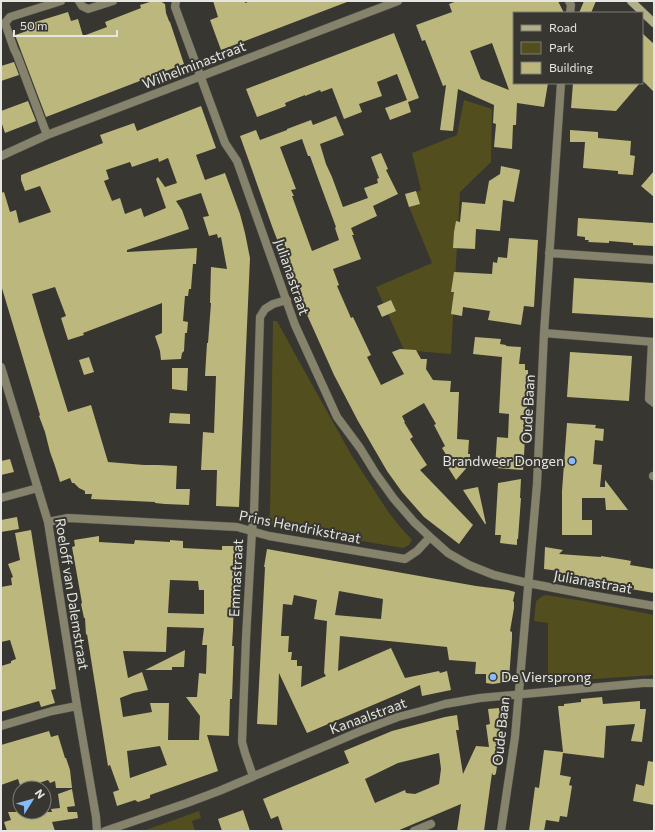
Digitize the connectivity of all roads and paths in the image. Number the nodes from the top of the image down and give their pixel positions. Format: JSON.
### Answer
{"nodes":[{"id":1,"x":61,"y":1,"type":"edge"},
{"id":2,"x":79,"y":1,"type":"edge"},
{"id":3,"x":113,"y":1,"type":"edge"},
{"id":4,"x":176,"y":1,"type":"edge"},
{"id":5,"x":398,"y":1,"type":"edge"},
{"id":6,"x":569,"y":1,"type":"edge"},
{"id":7,"x":634,"y":2,"type":"edge"},
{"id":8,"x":570,"y":12,"type":"edge"},
{"id":9,"x":654,"y":23,"type":"edge"},
{"id":10,"x":200,"y":77,"type":"junction"},
{"id":11,"x":561,"y":84,"type":"edge"},
{"id":12,"x":47,"y":136,"type":"junction"},
{"id":13,"x":1,"y":156,"type":"edge"},
{"id":14,"x":549,"y":253,"type":"junction"},
{"id":15,"x":654,"y":260,"type":"edge"},
{"id":16,"x":287,"y":300,"type":"junction"},
{"id":17,"x":544,"y":334,"type":"junction"},
{"id":18,"x":653,"y":342,"type":"edge"},
{"id":19,"x":1,"y":367,"type":"edge"},
{"id":20,"x":654,"y":403,"type":"edge"},
{"id":21,"x":38,"y":488,"type":"junction"},
{"id":22,"x":1,"y":498,"type":"edge"},
{"id":23,"x":48,"y":522,"type":"junction"},
{"id":24,"x":252,"y":531,"type":"junction"},
{"id":25,"x":430,"y":538,"type":"junction"},
{"id":26,"x":528,"y":583,"type":"junction"},
{"id":27,"x":654,"y":606,"type":"edge"},
{"id":28,"x":654,"y":683,"type":"edge"},
{"id":29,"x":518,"y":694,"type":"junction"},
{"id":30,"x":77,"y":706,"type":"junction"},
{"id":31,"x":1,"y":726,"type":"edge"},
{"id":32,"x":253,"y":776,"type":"junction"},
{"id":33,"x":431,"y":824,"type":"dead end"},
{"id":34,"x":97,"y":831,"type":"edge"},
{"id":35,"x":105,"y":831,"type":"edge"},
{"id":36,"x":414,"y":831,"type":"edge"},
{"id":37,"x":501,"y":831,"type":"edge"}],
"edges":[{"from":1,"to":12,"type":"street"},
{"from":2,"to":3,"type":"street"},
{"from":4,"to":10,"type":"street","name":"Julianastraat"},
{"from":5,"to":10,"type":"street","name":"Wilhelminastraat"},
{"from":6,"to":8,"type":"street"},
{"from":7,"to":9,"type":"street"},
{"from":10,"to":12,"type":"street","name":"Wilhelminastraat"},
{"from":10,"to":16,"type":"street","name":"Julianastraat"},
{"from":11,"to":14,"type":"street","name":"Oude Baan"},
{"from":12,"to":13,"type":"street","name":"Wilhelminastraat"},
{"from":14,"to":15,"type":"street"},
{"from":14,"to":17,"type":"street","name":"Oude Baan"},
{"from":16,"to":24,"type":"street","name":"Emmastraat"},
{"from":16,"to":25,"type":"street","name":"Julianastraat"},
{"from":17,"to":18,"type":"street"},
{"from":17,"to":26,"type":"street","name":"Oude Baan"},
{"from":18,"to":20,"type":"street"},
{"from":19,"to":21,"type":"street","name":"Roeloff van Dalemstraat"},
{"from":21,"to":22,"type":"street"},
{"from":21,"to":23,"type":"street","name":"Roeloff van Dalemstraat"},
{"from":23,"to":24,"type":"street","name":"Prins Hendrikstraat"},
{"from":23,"to":30,"type":"street","name":"Roeloff van Dalemstraat"},
{"from":24,"to":25,"type":"street","name":"Prins Hendrikstraat"},
{"from":24,"to":32,"type":"street","name":"Emmastraat"},
{"from":25,"to":26,"type":"street"},
{"from":26,"to":27,"type":"street","name":"Julianastraat"},
{"from":26,"to":29,"type":"street","name":"Oude Baan"},
{"from":28,"to":29,"type":"street","name":"Kanaalstraat"},
{"from":29,"to":32,"type":"street","name":"Kanaalstraat"},
{"from":29,"to":37,"type":"street","name":"Oude Baan"},
{"from":30,"to":31,"type":"street"},
{"from":30,"to":34,"type":"street","name":"Roeloff van Dalemstraat"},
{"from":32,"to":35,"type":"street","name":"Kanaalstraat"},
{"from":33,"to":36,"type":"street"}]}
